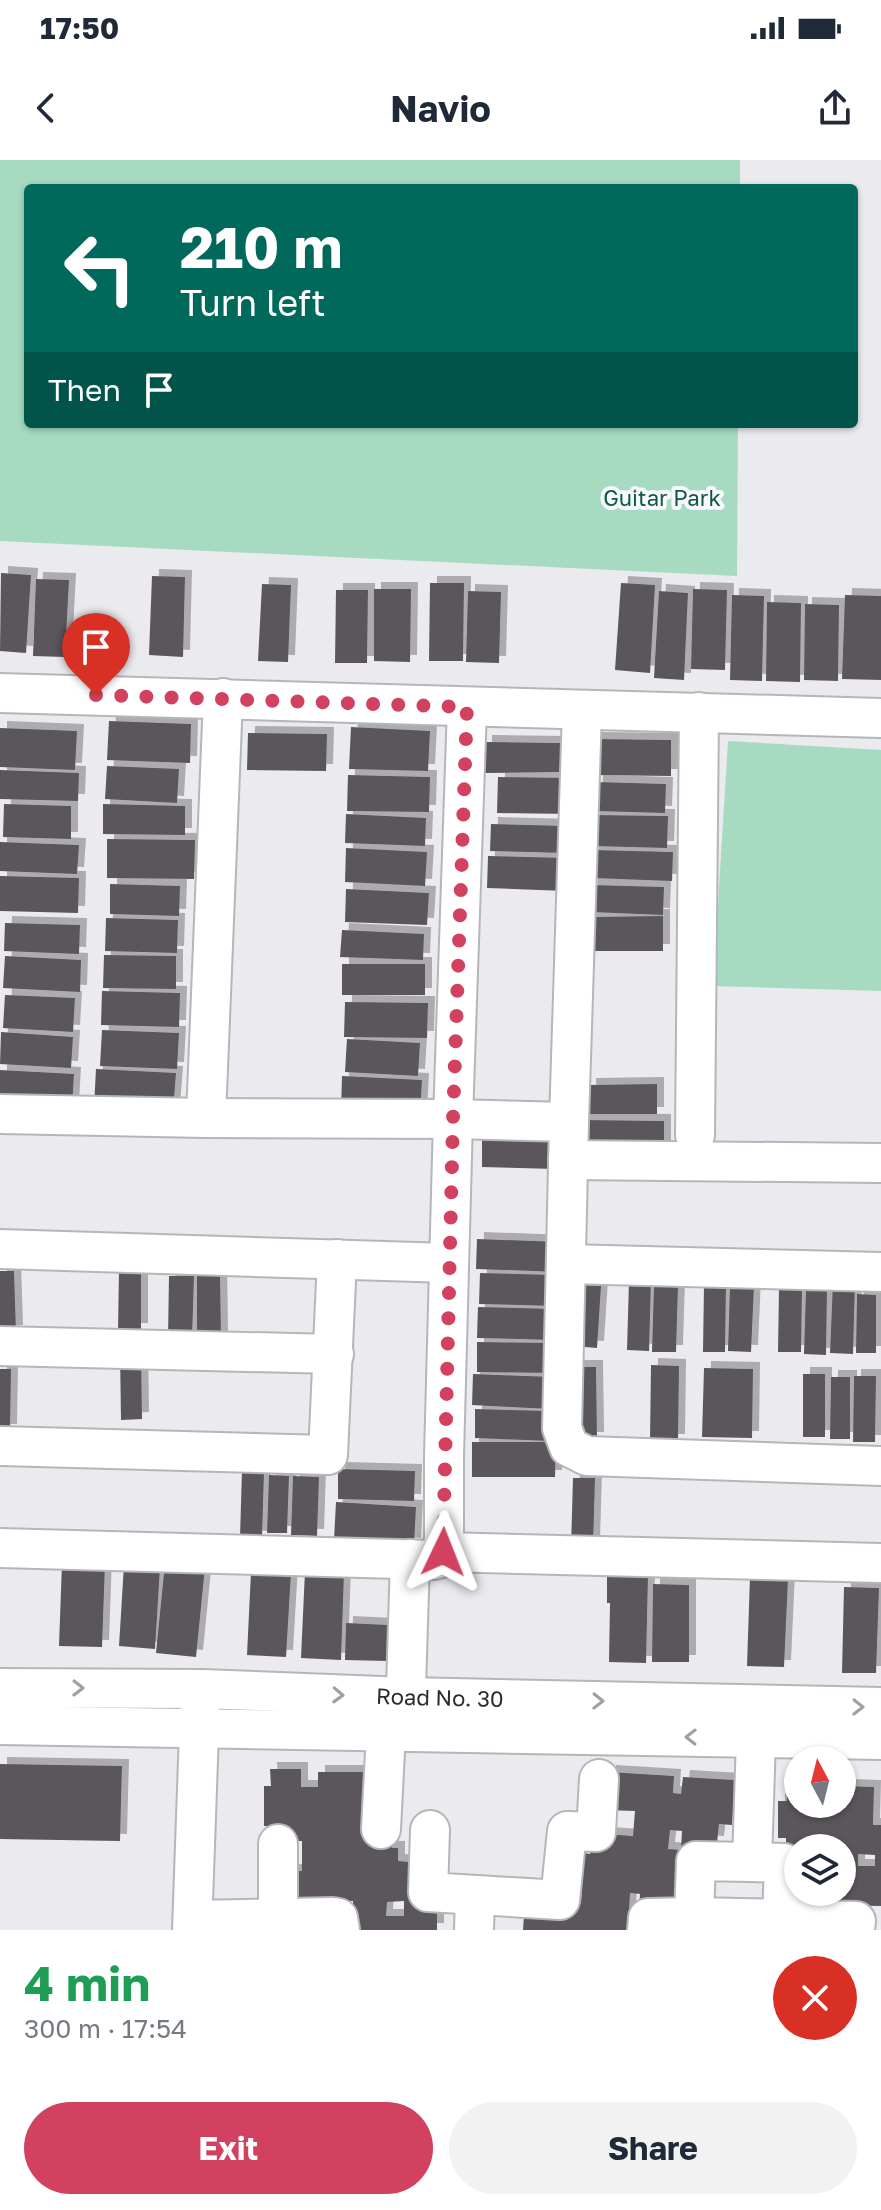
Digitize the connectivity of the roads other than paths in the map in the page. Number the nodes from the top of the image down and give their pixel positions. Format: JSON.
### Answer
{"nodes":[{"id":1,"x":0,"y":693,"type":"edge"},
{"id":2,"x":223,"y":698,"type":"junction"},
{"id":3,"x":467,"y":707,"type":"junction"},
{"id":4,"x":582,"y":710,"type":"junction"},
{"id":5,"x":699,"y":712,"type":"junction"},
{"id":6,"x":881,"y":718,"type":"edge"},
{"id":7,"x":0,"y":1114,"type":"edge"},
{"id":8,"x":206,"y":1118,"type":"junction"},
{"id":9,"x":453,"y":1119,"type":"junction"},
{"id":10,"x":569,"y":1122,"type":"junction"},
{"id":11,"x":695,"y":1135,"type":"dead end"},
{"id":12,"x":568,"y":1160,"type":"junction"},
{"id":13,"x":881,"y":1163,"type":"edge"},
{"id":14,"x":0,"y":1249,"type":"edge"},
{"id":15,"x":337,"y":1259,"type":"junction"},
{"id":16,"x":449,"y":1263,"type":"junction"},
{"id":17,"x":566,"y":1264,"type":"junction"},
{"id":18,"x":881,"y":1272,"type":"edge"},
{"id":19,"x":0,"y":1346,"type":"edge"},
{"id":20,"x":334,"y":1354,"type":"junction"},
{"id":21,"x":0,"y":1446,"type":"edge"},
{"id":22,"x":881,"y":1466,"type":"edge"},
{"id":23,"x":0,"y":1548,"type":"edge"},
{"id":24,"x":426,"y":1555,"type":"junction"},
{"id":25,"x":881,"y":1563,"type":"edge"},
{"id":26,"x":0,"y":1688,"type":"edge"},
{"id":27,"x":202,"y":1689,"type":"junction"},
{"id":28,"x":881,"y":1707,"type":"edge"},
{"id":29,"x":399,"y":1720,"type":"junction"},
{"id":30,"x":0,"y":1725,"type":"edge"},
{"id":31,"x":742,"y":1726,"type":"junction"},
{"id":32,"x":198,"y":1729,"type":"junction"},
{"id":33,"x":881,"y":1740,"type":"edge"},
{"id":34,"x":599,"y":1779,"type":"dead end"},
{"id":35,"x":381,"y":1829,"type":"dead end"},
{"id":36,"x":430,"y":1830,"type":"dead end"},
{"id":37,"x":278,"y":1844,"type":"dead end"},
{"id":38,"x":752,"y":1862,"type":"junction"},
{"id":39,"x":475,"y":1913,"type":"edge"},
{"id":40,"x":694,"y":1917,"type":"junction"},
{"id":41,"x":278,"y":1918,"type":"junction"},
{"id":42,"x":782,"y":1919,"type":"junction"},
{"id":43,"x":193,"y":1925,"type":"edge"},
{"id":44,"x":340,"y":1930,"type":"edge"},
{"id":45,"x":647,"y":1930,"type":"edge"},
{"id":46,"x":855,"y":1930,"type":"edge"}],
"edges":[{"from":1,"to":2,"type":"street"},
{"from":2,"to":3,"type":"street"},
{"from":2,"to":8,"type":"street"},
{"from":3,"to":4,"type":"street"},
{"from":3,"to":9,"type":"street"},
{"from":4,"to":5,"type":"street"},
{"from":4,"to":10,"type":"street"},
{"from":5,"to":6,"type":"street"},
{"from":5,"to":11,"type":"street"},
{"from":7,"to":8,"type":"street"},
{"from":8,"to":9,"type":"street"},
{"from":9,"to":10,"type":"street"},
{"from":9,"to":16,"type":"street"},
{"from":10,"to":12,"type":"street"},
{"from":12,"to":13,"type":"street"},
{"from":12,"to":17,"type":"street"},
{"from":14,"to":15,"type":"street"},
{"from":15,"to":16,"type":"street"},
{"from":15,"to":20,"type":"street"},
{"from":16,"to":24,"type":"street"},
{"from":17,"to":18,"type":"street"},
{"from":17,"to":22,"type":"street"},
{"from":19,"to":20,"type":"street"},
{"from":20,"to":21,"type":"street"},
{"from":23,"to":24,"type":"street"},
{"from":24,"to":25,"type":"street"},
{"from":24,"to":29,"type":"street"},
{"from":26,"to":27,"type":"street","name":"Road No. 30","one_way":true},
{"from":27,"to":29,"type":"street","name":"Road No. 30","one_way":true},
{"from":27,"to":32,"type":"street"},
{"from":31,"to":28,"type":"street","name":"Road No. 30","one_way":true},
{"from":29,"to":31,"type":"street","name":"Road No. 30"},
{"from":29,"to":32,"type":"street","name":"Road No. 30"},
{"from":29,"to":35,"type":"street"},
{"from":30,"to":32,"type":"street","name":"Road No. 30"},
{"from":31,"to":33,"type":"street","name":"Road No. 30"},
{"from":31,"to":38,"type":"street"},
{"from":32,"to":43,"type":"street"},
{"from":34,"to":39,"type":"street"},
{"from":36,"to":39,"type":"street"},
{"from":37,"to":41,"type":"street"},
{"from":38,"to":40,"type":"street"},
{"from":38,"to":42,"type":"street"},
{"from":40,"to":42,"type":"street"},
{"from":40,"to":45,"type":"street"},
{"from":41,"to":43,"type":"street"},
{"from":41,"to":44,"type":"street"},
{"from":42,"to":46,"type":"street"}]}
